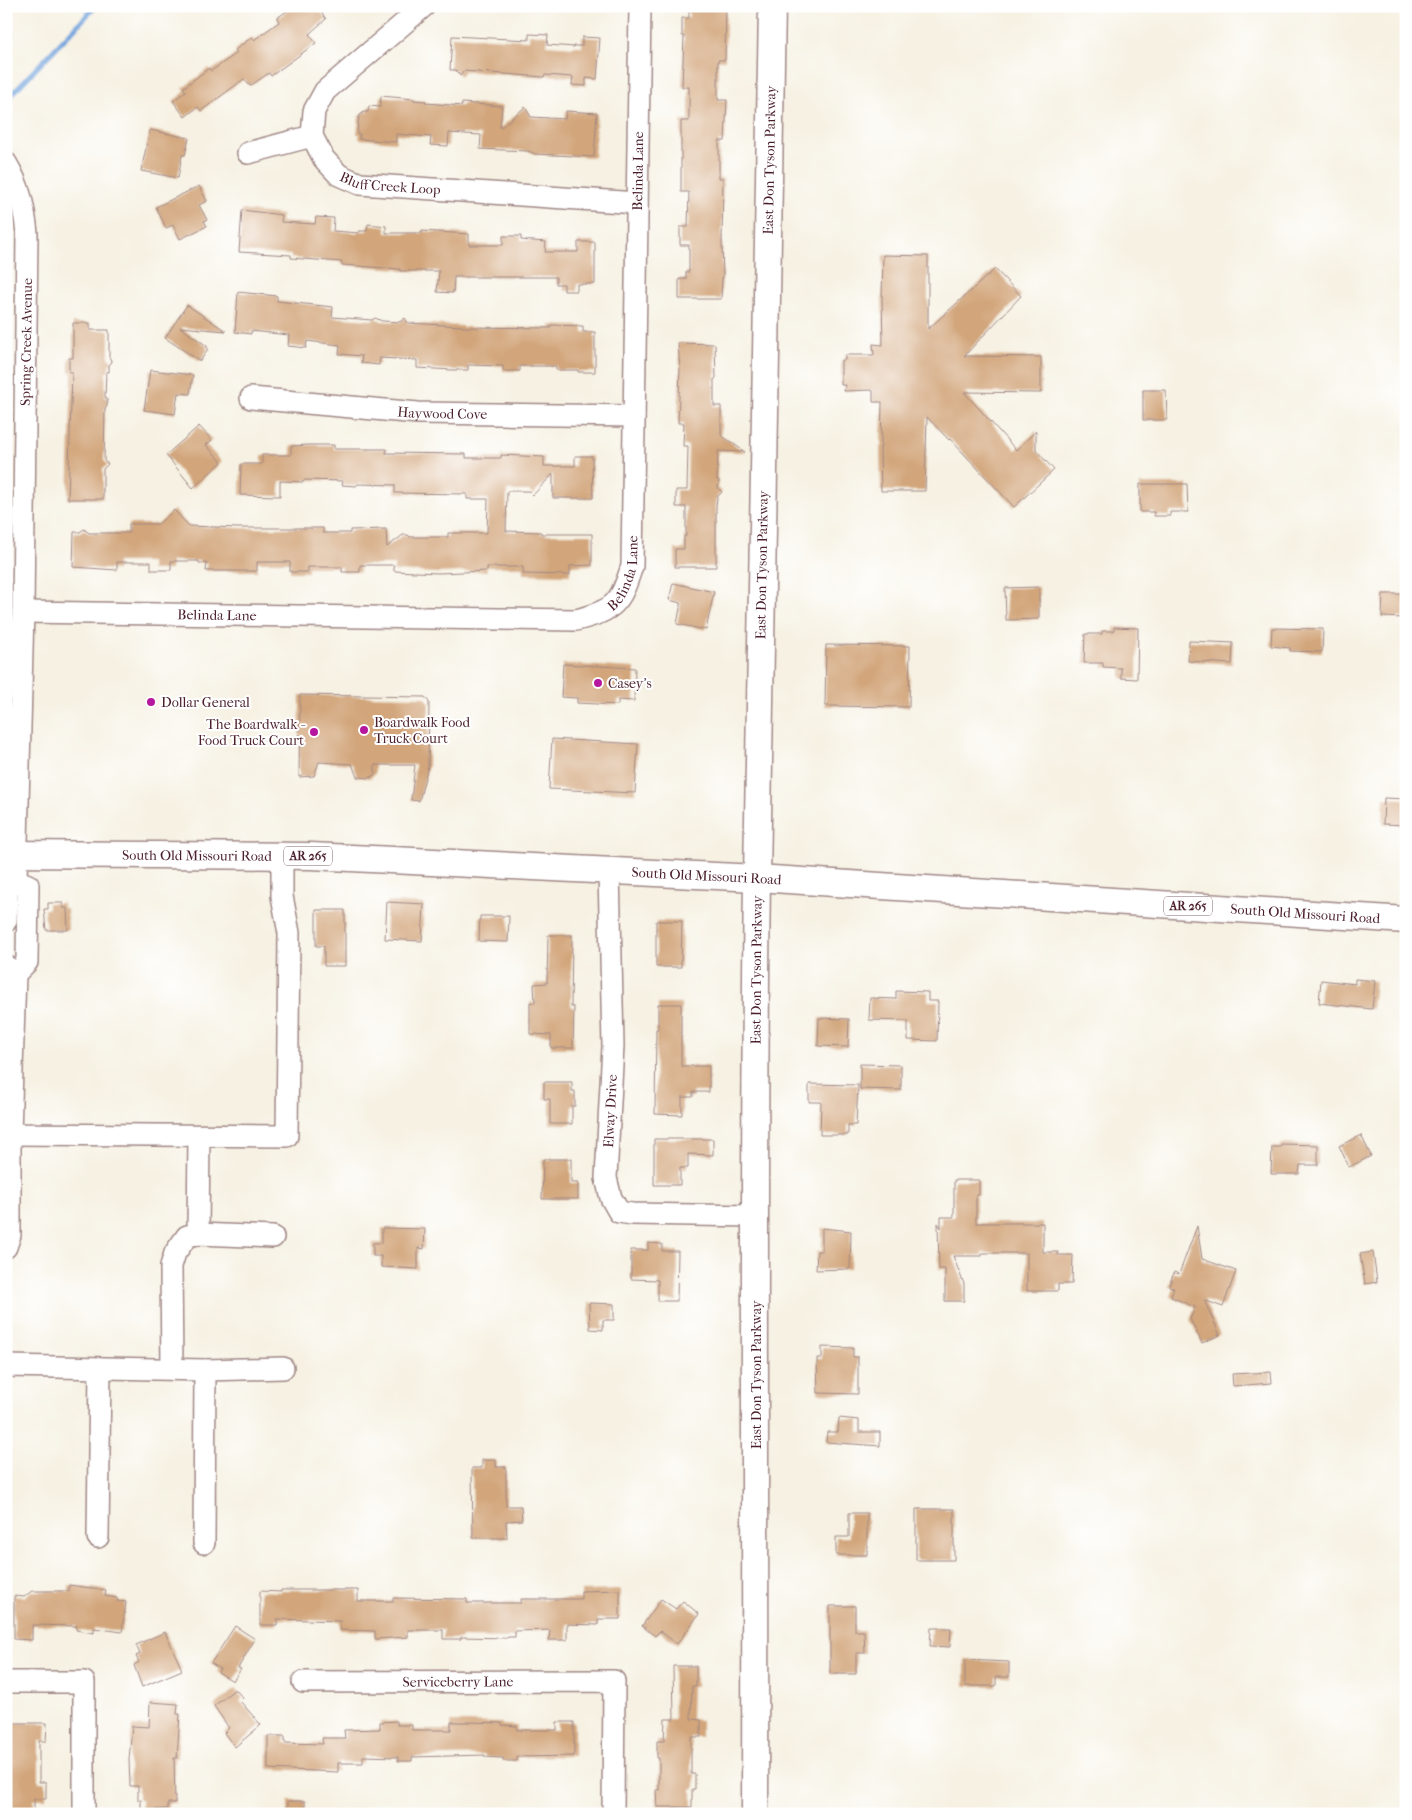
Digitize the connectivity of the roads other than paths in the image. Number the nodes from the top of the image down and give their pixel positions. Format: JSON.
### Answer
{"nodes":[{"id":1,"x":424,"y":6,"type":"edge"},
{"id":2,"x":640,"y":6,"type":"edge"},
{"id":3,"x":772,"y":6,"type":"edge"},
{"id":4,"x":312,"y":136,"type":"junction"},
{"id":5,"x":248,"y":153,"type":"dead end"},
{"id":6,"x":6,"y":163,"type":"edge"},
{"id":7,"x":637,"y":203,"type":"junction"},
{"id":8,"x":251,"y":398,"type":"dead end"},
{"id":9,"x":634,"y":416,"type":"junction"},
{"id":10,"x":23,"y":612,"type":"junction"},
{"id":11,"x":12,"y":854,"type":"edge"},
{"id":12,"x":282,"y":856,"type":"junction"},
{"id":13,"x":609,"y":872,"type":"junction"},
{"id":14,"x":757,"y":878,"type":"junction"},
{"id":15,"x":16,"y":880,"type":"junction"},
{"id":16,"x":1406,"y":920,"type":"edge"},
{"id":17,"x":6,"y":921,"type":"edge"},
{"id":18,"x":11,"y":970,"type":"edge"},
{"id":19,"x":9,"y":1120,"type":"edge"},
{"id":20,"x":199,"y":1136,"type":"junction"},
{"id":21,"x":754,"y":1216,"type":"junction"},
{"id":22,"x":198,"y":1234,"type":"junction"},
{"id":23,"x":273,"y":1237,"type":"dead end"},
{"id":24,"x":6,"y":1247,"type":"edge"},
{"id":25,"x":6,"y":1366,"type":"edge"},
{"id":26,"x":100,"y":1368,"type":"junction"},
{"id":27,"x":283,"y":1368,"type":"dead end"},
{"id":28,"x":172,"y":1369,"type":"junction"},
{"id":29,"x":205,"y":1370,"type":"junction"},
{"id":30,"x":98,"y":1537,"type":"dead end"},
{"id":31,"x":204,"y":1543,"type":"dead end"},
{"id":32,"x":6,"y":1682,"type":"edge"},
{"id":33,"x":303,"y":1682,"type":"dead end"},
{"id":34,"x":84,"y":1814,"type":"edge"},
{"id":35,"x":613,"y":1814,"type":"edge"},
{"id":36,"x":755,"y":1814,"type":"edge"}],
"edges":[{"from":1,"to":4,"type":"street"},
{"from":2,"to":7,"type":"street","name":"Belinda Lane"},
{"from":3,"to":14,"type":"main road","name":"East Don Tyson Parkway"},
{"from":4,"to":5,"type":"street"},
{"from":4,"to":7,"type":"street","name":"Bluff Creek Loop"},
{"from":6,"to":10,"type":"street","name":"Spring Creek Avenue"},
{"from":7,"to":9,"type":"street","name":"Belinda Lane"},
{"from":8,"to":9,"type":"street","name":"Haywood Cove"},
{"from":9,"to":10,"type":"street","name":"Belinda Lane"},
{"from":10,"to":11,"type":"street","name":"Spring Creek Avenue"},
{"from":11,"to":12,"type":"main road","name":"South Old Missouri Road","number":"AR 265"},
{"from":11,"to":15,"type":"street","name":"Spring Creek Avenue"},
{"from":12,"to":13,"type":"main road","name":"South Old Missouri Road","number":"AR 265"},
{"from":12,"to":20,"type":"street"},
{"from":13,"to":14,"type":"main road","name":"South Old Missouri Road","number":"AR 265"},
{"from":13,"to":21,"type":"street","name":"Elway Drive"},
{"from":14,"to":16,"type":"main road","name":"South Old Missouri Road","number":"AR 265"},
{"from":14,"to":21,"type":"main road","name":"East Don Tyson Parkway"},
{"from":15,"to":17,"type":"street"},
{"from":15,"to":18,"type":"street"},
{"from":18,"to":19,"type":"street"},
{"from":19,"to":20,"type":"street"},
{"from":19,"to":24,"type":"street"},
{"from":20,"to":22,"type":"street"},
{"from":21,"to":36,"type":"main road","name":"East Don Tyson Parkway"},
{"from":22,"to":23,"type":"street"},
{"from":22,"to":28,"type":"street"},
{"from":25,"to":26,"type":"street"},
{"from":26,"to":28,"type":"street"},
{"from":26,"to":30,"type":"street"},
{"from":27,"to":29,"type":"street"},
{"from":28,"to":29,"type":"street"},
{"from":29,"to":31,"type":"street"},
{"from":32,"to":34,"type":"street"},
{"from":33,"to":35,"type":"street","name":"Serviceberry Lane"}]}
